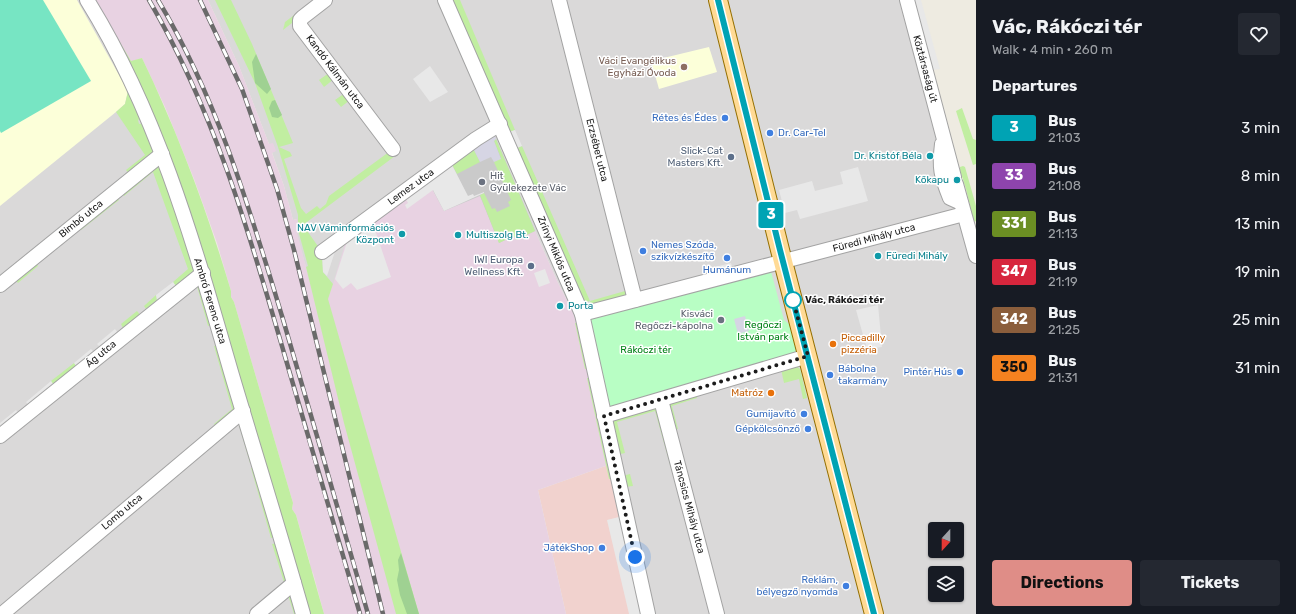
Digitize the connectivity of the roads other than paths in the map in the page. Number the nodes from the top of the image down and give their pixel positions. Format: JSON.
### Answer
{"nodes":[{"id":1,"x":87,"y":0,"type":"edge"},
{"id":2,"x":325,"y":0,"type":"edge"},
{"id":3,"x":445,"y":0,"type":"edge"},
{"id":4,"x":560,"y":0,"type":"edge"},
{"id":5,"x":718,"y":0,"type":"edge"},
{"id":6,"x":907,"y":0,"type":"edge"},
{"id":7,"x":500,"y":124,"type":"junction"},
{"id":8,"x":943,"y":138,"type":"junction"},
{"id":9,"x":393,"y":149,"type":"dead end"},
{"id":10,"x":162,"y":154,"type":"junction"},
{"id":11,"x":962,"y":208,"type":"junction"},
{"id":12,"x":975,"y":251,"type":"edge"},
{"id":13,"x":322,"y":252,"type":"dead end"},
{"id":14,"x":783,"y":262,"type":"junction"},
{"id":15,"x":203,"y":273,"type":"junction"},
{"id":16,"x":0,"y":285,"type":"edge"},
{"id":17,"x":635,"y":300,"type":"junction"},
{"id":18,"x":582,"y":314,"type":"junction"},
{"id":19,"x":808,"y":356,"type":"junction"},
{"id":20,"x":661,"y":400,"type":"junction"},
{"id":21,"x":243,"y":411,"type":"junction"},
{"id":22,"x":604,"y":416,"type":"junction"},
{"id":23,"x":0,"y":436,"type":"edge"},
{"id":24,"x":294,"y":583,"type":"junction"},
{"id":25,"x":2,"y":614,"type":"edge"},
{"id":26,"x":257,"y":614,"type":"edge"},
{"id":27,"x":303,"y":614,"type":"edge"},
{"id":28,"x":648,"y":614,"type":"edge"},
{"id":29,"x":717,"y":614,"type":"edge"},
{"id":30,"x":874,"y":614,"type":"edge"}],
"edges":[{"from":1,"to":10,"type":"street","name":"Ambró Ferenc utca"},
{"from":2,"to":9,"type":"street","name":"Kandó Kálmán utca"},
{"from":3,"to":7,"type":"street","name":"Zrínyi Miklós utca"},
{"from":4,"to":17,"type":"street","name":"Erzsébet utca"},
{"from":5,"to":14,"type":"main road"},
{"from":6,"to":8,"type":"street","name":"Köztársaság út"},
{"from":7,"to":13,"type":"street","name":"Lemez utca"},
{"from":7,"to":18,"type":"street","name":"Zrínyi Miklós utca"},
{"from":8,"to":11,"type":"street","name":"Köztársaság út"},
{"from":8,"to":11,"type":"street","name":"Köztársaság út"},
{"from":10,"to":15,"type":"street","name":"Ambró Ferenc utca"},
{"from":10,"to":16,"type":"street","name":"Bimbó utca"},
{"from":11,"to":12,"type":"street"},
{"from":11,"to":14,"type":"street","name":"Füredi Mihály utca"},
{"from":14,"to":17,"type":"street"},
{"from":14,"to":19,"type":"main road"},
{"from":15,"to":21,"type":"street","name":"Ambró Ferenc utca"},
{"from":15,"to":23,"type":"street","name":"Ág utca"},
{"from":17,"to":18,"type":"street"},
{"from":18,"to":22,"type":"street","name":"Zrínyi Miklós utca"},
{"from":19,"to":20,"type":"street"},
{"from":19,"to":30,"type":"main road"},
{"from":20,"to":22,"type":"street"},
{"from":20,"to":29,"type":"street","name":"Táncsics Mihály utca"},
{"from":21,"to":24,"type":"street","name":"Ambró Ferenc utca"},
{"from":21,"to":25,"type":"street","name":"Lomb utca"},
{"from":22,"to":28,"type":"street","name":"Zrínyi Miklós utca"},
{"from":24,"to":26,"type":"street"},
{"from":24,"to":27,"type":"street","name":"Ambró Ferenc utca"}]}
